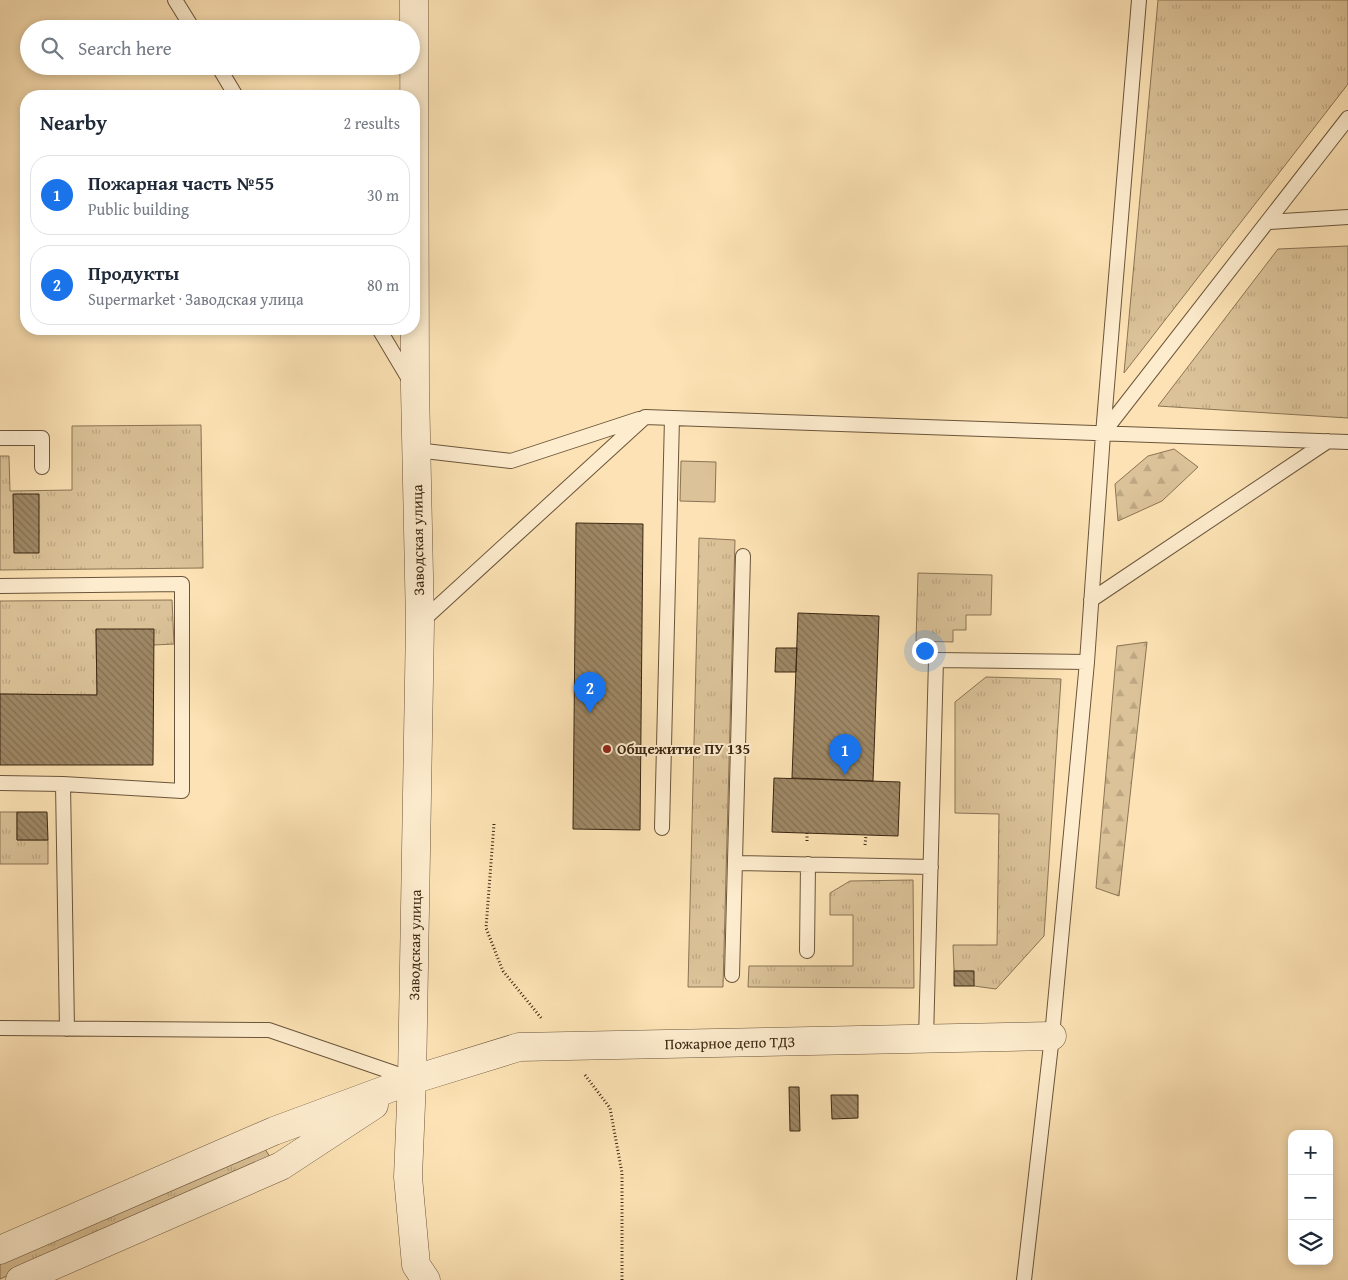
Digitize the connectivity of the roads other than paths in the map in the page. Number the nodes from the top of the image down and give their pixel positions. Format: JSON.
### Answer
{"nodes":[{"id":1,"x":175,"y":0,"type":"edge"},
{"id":2,"x":414,"y":0,"type":"edge"},
{"id":3,"x":1139,"y":0,"type":"edge"},
{"id":4,"x":188,"y":20,"type":"edge"},
{"id":5,"x":414,"y":20,"type":"edge"},
{"id":6,"x":223,"y":75,"type":"edge"},
{"id":7,"x":414,"y":75,"type":"edge"},
{"id":8,"x":232,"y":90,"type":"edge"},
{"id":9,"x":414,"y":90,"type":"edge"},
{"id":10,"x":1348,"y":118,"type":"edge"},
{"id":11,"x":1348,"y":217,"type":"edge"},
{"id":12,"x":1268,"y":222,"type":"junction"},
{"id":13,"x":383,"y":335,"type":"edge"},
{"id":14,"x":415,"y":335,"type":"edge"},
{"id":15,"x":415,"y":388,"type":"junction"},
{"id":16,"x":645,"y":417,"type":"junction"},
{"id":17,"x":672,"y":418,"type":"junction"},
{"id":18,"x":1103,"y":434,"type":"junction"},
{"id":19,"x":0,"y":438,"type":"edge"},
{"id":20,"x":1328,"y":441,"type":"junction"},
{"id":21,"x":1348,"y":442,"type":"edge"},
{"id":22,"x":416,"y":450,"type":"junction"},
{"id":23,"x":42,"y":467,"type":"dead end"},
{"id":24,"x":743,"y":556,"type":"dead end"},
{"id":25,"x":0,"y":586,"type":"edge"},
{"id":26,"x":1091,"y":600,"type":"junction"},
{"id":27,"x":420,"y":623,"type":"junction"},
{"id":28,"x":1087,"y":662,"type":"junction"},
{"id":29,"x":0,"y":783,"type":"edge"},
{"id":30,"x":64,"y":784,"type":"junction"},
{"id":31,"x":662,"y":828,"type":"dead end"},
{"id":32,"x":735,"y":863,"type":"junction"},
{"id":33,"x":808,"y":864,"type":"junction"},
{"id":34,"x":931,"y":867,"type":"junction"},
{"id":35,"x":807,"y":951,"type":"dead end"},
{"id":36,"x":732,"y":975,"type":"dead end"},
{"id":37,"x":0,"y":1028,"type":"edge"},
{"id":38,"x":67,"y":1029,"type":"junction"},
{"id":39,"x":1052,"y":1036,"type":"junction"},
{"id":40,"x":926,"y":1039,"type":"junction"},
{"id":41,"x":412,"y":1080,"type":"junction"},
{"id":42,"x":0,"y":1250,"type":"edge"},
{"id":43,"x":20,"y":1280,"type":"edge"},
{"id":44,"x":426,"y":1280,"type":"edge"},
{"id":45,"x":1024,"y":1280,"type":"edge"}],
"edges":[{"from":1,"to":4,"type":"lane"},
{"from":2,"to":5,"type":"street","name":"Заводская улица"},
{"from":3,"to":18,"type":"lane"},
{"from":6,"to":8,"type":"lane"},
{"from":7,"to":9,"type":"street","name":"Заводская улица"},
{"from":10,"to":12,"type":"lane"},
{"from":11,"to":12,"type":"lane"},
{"from":12,"to":18,"type":"lane"},
{"from":13,"to":15,"type":"lane"},
{"from":14,"to":15,"type":"street","name":"Заводская улица"},
{"from":15,"to":22,"type":"street","name":"Заводская улица"},
{"from":16,"to":17,"type":"lane"},
{"from":16,"to":22,"type":"lane"},
{"from":16,"to":27,"type":"lane"},
{"from":17,"to":18,"type":"lane"},
{"from":17,"to":31,"type":"lane"},
{"from":18,"to":20,"type":"lane"},
{"from":18,"to":26,"type":"lane"},
{"from":19,"to":23,"type":"lane"},
{"from":20,"to":21,"type":"lane"},
{"from":20,"to":26,"type":"lane"},
{"from":22,"to":27,"type":"street","name":"Заводская улица"},
{"from":24,"to":32,"type":"lane"},
{"from":25,"to":30,"type":"lane"},
{"from":26,"to":28,"type":"lane"},
{"from":27,"to":41,"type":"street","name":"Заводская улица"},
{"from":28,"to":34,"type":"lane"},
{"from":28,"to":39,"type":"lane"},
{"from":29,"to":30,"type":"lane"},
{"from":30,"to":38,"type":"lane"},
{"from":32,"to":33,"type":"lane"},
{"from":32,"to":36,"type":"lane"},
{"from":33,"to":34,"type":"lane"},
{"from":33,"to":35,"type":"lane"},
{"from":34,"to":40,"type":"lane"},
{"from":37,"to":38,"type":"lane"},
{"from":38,"to":41,"type":"lane"},
{"from":39,"to":40,"type":"street","name":"Пожарное депо ТДЗ"},
{"from":39,"to":45,"type":"lane"},
{"from":40,"to":41,"type":"street","name":"Пожарное депо ТДЗ"},
{"from":41,"to":42,"type":"street"},
{"from":41,"to":43,"type":"street"},
{"from":41,"to":44,"type":"street","name":"Заводская улица"}]}
